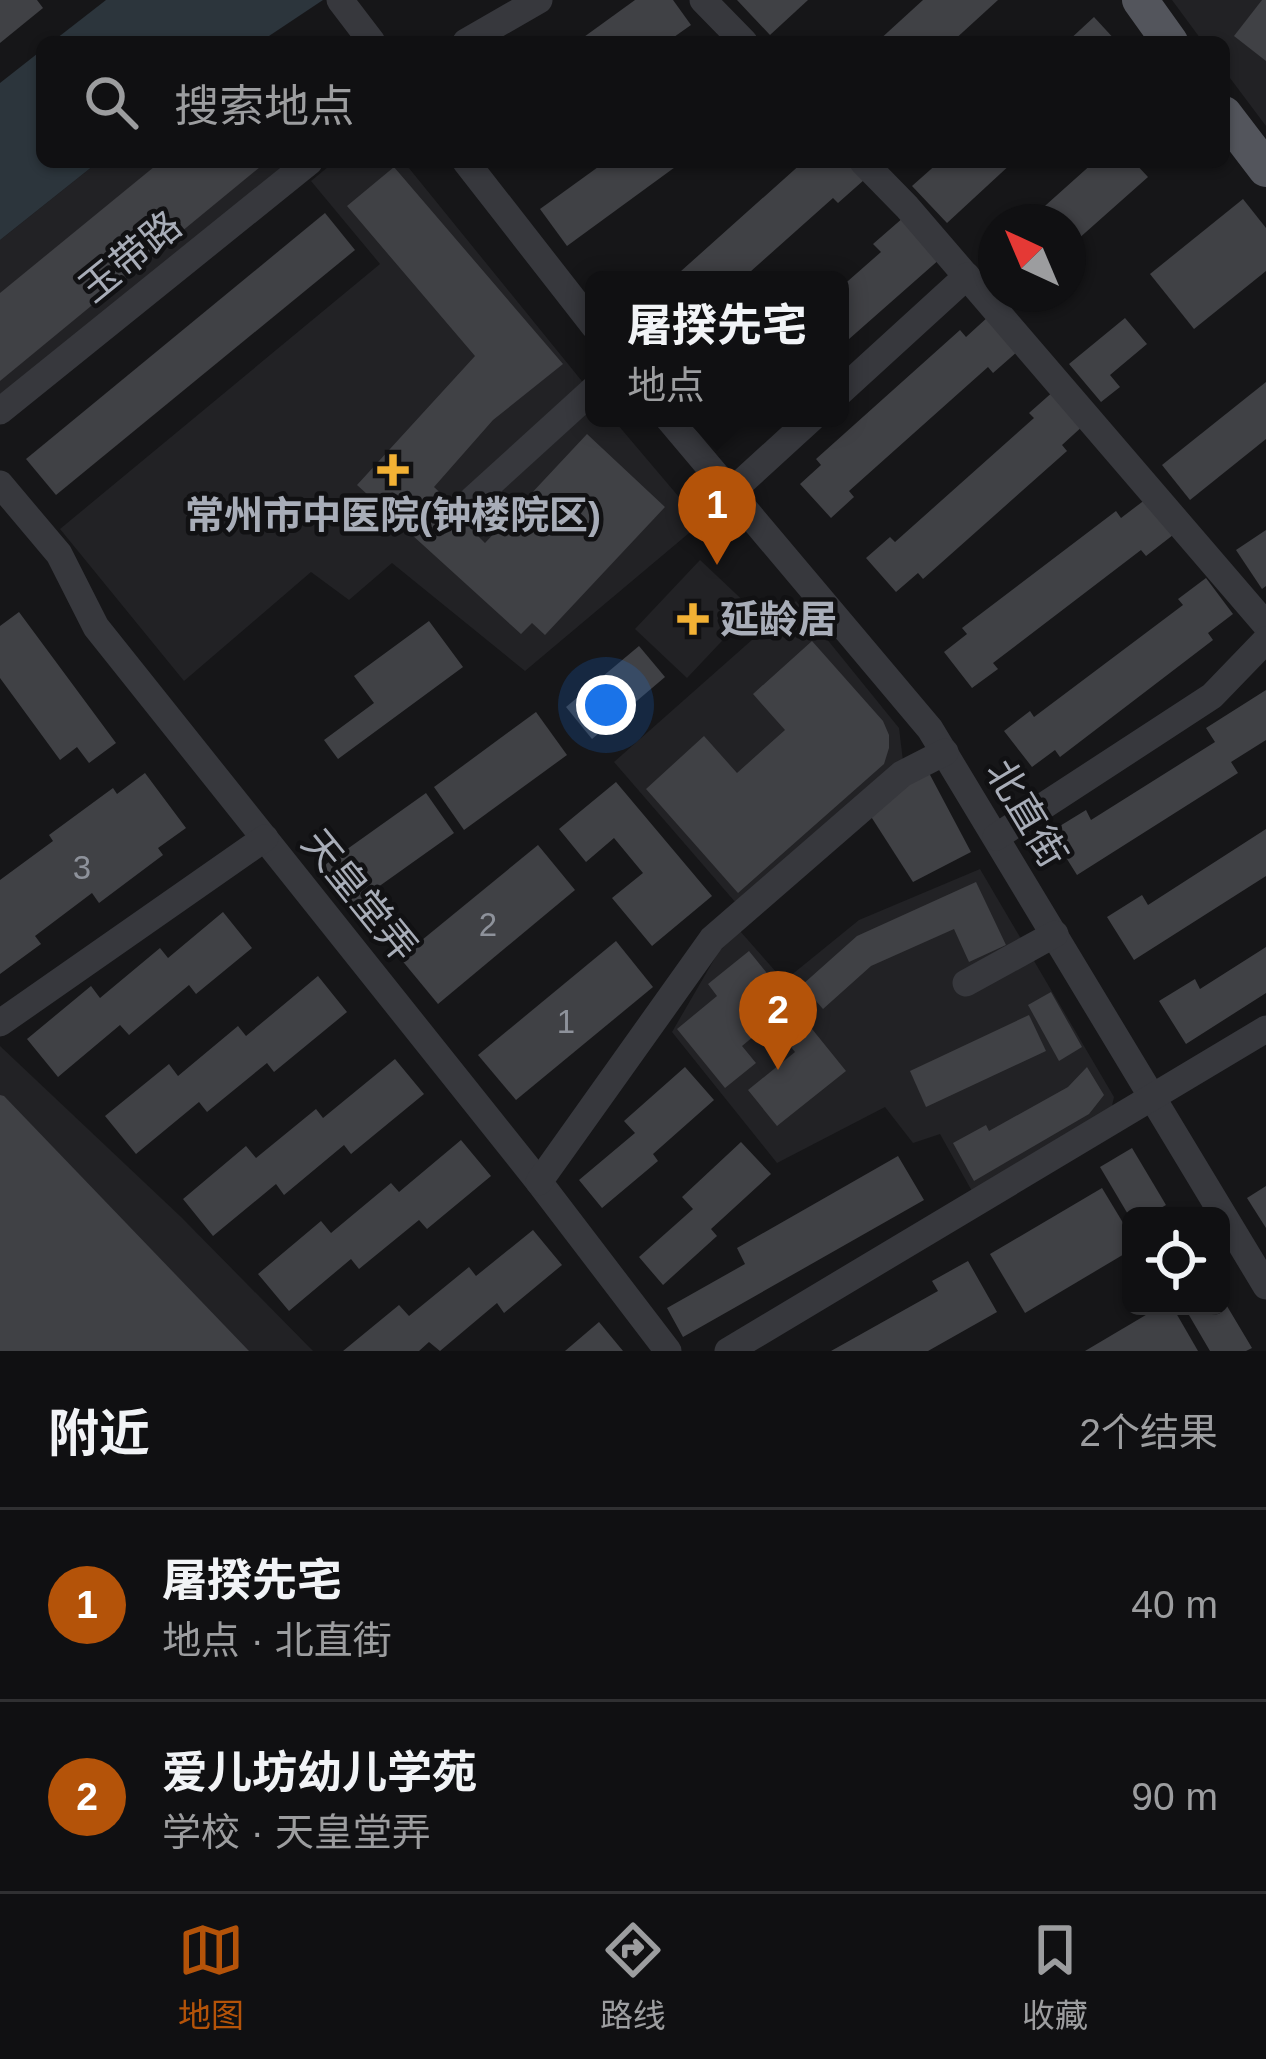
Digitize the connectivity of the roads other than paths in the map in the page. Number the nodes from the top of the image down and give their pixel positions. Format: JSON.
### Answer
{"nodes":[{"id":1,"x":539,"y":0,"type":"edge"},
{"id":2,"x":703,"y":0,"type":"edge"},
{"id":3,"x":1140,"y":0,"type":"edge"},
{"id":4,"x":342,"y":2,"type":"edge"},
{"id":5,"x":368,"y":36,"type":"edge"},
{"id":6,"x":476,"y":36,"type":"edge"},
{"id":7,"x":738,"y":36,"type":"edge"},
{"id":8,"x":1166,"y":36,"type":"edge"},
{"id":9,"x":1230,"y":122,"type":"edge"},
{"id":10,"x":302,"y":168,"type":"edge"},
{"id":11,"x":471,"y":168,"type":"edge"},
{"id":12,"x":869,"y":168,"type":"edge"},
{"id":13,"x":1266,"y":169,"type":"edge"},
{"id":14,"x":968,"y":276,"type":"junction"},
{"id":15,"x":585,"y":314,"type":"edge"},
{"id":16,"x":849,"y":384,"type":"edge"},
{"id":17,"x":585,"y":397,"type":"edge"},
{"id":18,"x":0,"y":411,"type":"edge"},
{"id":19,"x":676,"y":427,"type":"edge"},
{"id":20,"x":802,"y":427,"type":"edge"},
{"id":21,"x":0,"y":484,"type":"edge"},
{"id":22,"x":730,"y":492,"type":"junction"},
{"id":23,"x":472,"y":500,"type":"dead end"},
{"id":24,"x":1266,"y":626,"type":"edge"},
{"id":25,"x":1266,"y":640,"type":"edge"},
{"id":26,"x":945,"y":752,"type":"junction"},
{"id":27,"x":996,"y":837,"type":"junction"},
{"id":28,"x":265,"y":838,"type":"junction"},
{"id":29,"x":1055,"y":934,"type":"junction"},
{"id":30,"x":966,"y":983,"type":"dead end"},
{"id":31,"x":0,"y":1023,"type":"edge"},
{"id":32,"x":1266,"y":1029,"type":"edge"},
{"id":33,"x":1155,"y":1098,"type":"junction"},
{"id":34,"x":539,"y":1182,"type":"junction"},
{"id":35,"x":1266,"y":1286,"type":"edge"},
{"id":36,"x":668,"y":1351,"type":"edge"},
{"id":37,"x":728,"y":1351,"type":"edge"}],
"edges":[{"from":1,"to":6,"type":"street"},
{"from":2,"to":7,"type":"street"},
{"from":3,"to":8,"type":"main road"},
{"from":4,"to":5,"type":"street"},
{"from":9,"to":13,"type":"main road"},
{"from":10,"to":18,"type":"street","name":"玉带路"},
{"from":11,"to":15,"type":"street"},
{"from":12,"to":14,"type":"street"},
{"from":14,"to":16,"type":"street"},
{"from":14,"to":24,"type":"street"},
{"from":17,"to":23,"type":"street"},
{"from":19,"to":22,"type":"street","name":"北直街"},
{"from":20,"to":22,"type":"street"},
{"from":21,"to":28,"type":"street","name":"天皇堂弄"},
{"from":22,"to":26,"type":"street","name":"北直街"},
{"from":25,"to":27,"type":"street"},
{"from":26,"to":27,"type":"street","name":"北直街"},
{"from":26,"to":34,"type":"street"},
{"from":27,"to":29,"type":"street","name":"北直街"},
{"from":28,"to":31,"type":"street"},
{"from":28,"to":34,"type":"street","name":"天皇堂弄"},
{"from":29,"to":30,"type":"street"},
{"from":29,"to":33,"type":"street","name":"北直街"},
{"from":32,"to":33,"type":"street"},
{"from":33,"to":35,"type":"street","name":"北直街"},
{"from":33,"to":37,"type":"street"},
{"from":34,"to":36,"type":"street","name":"天皇堂弄"}]}
